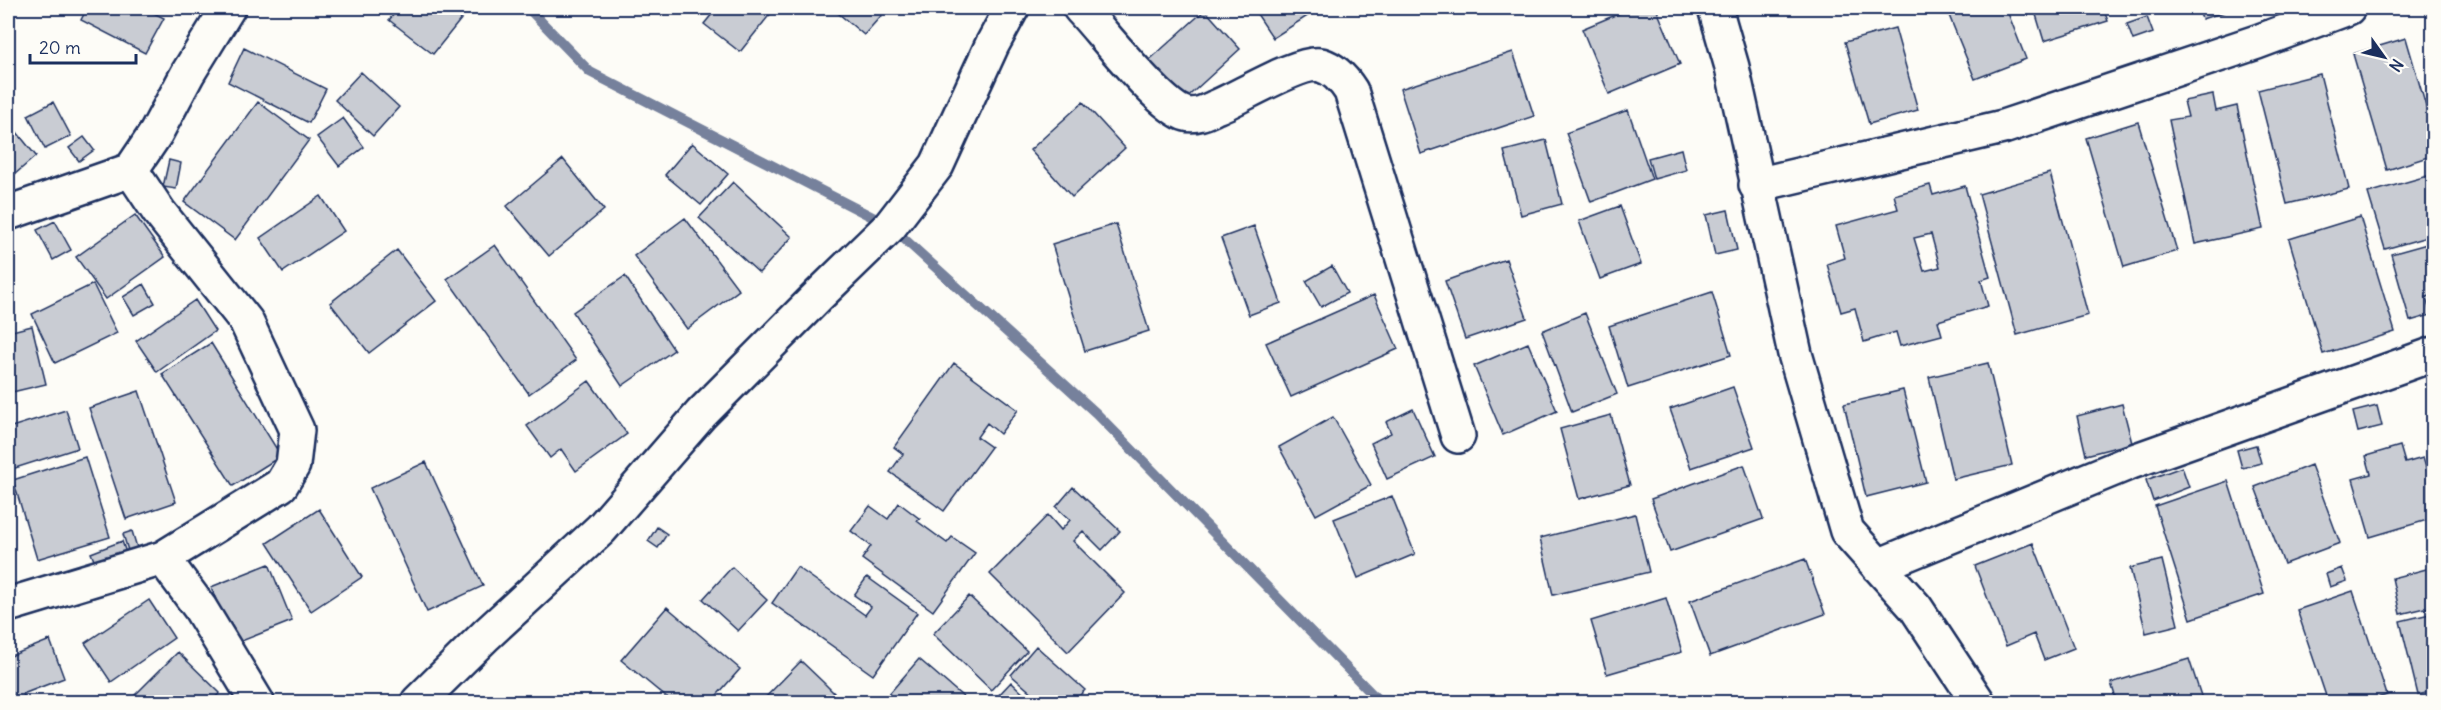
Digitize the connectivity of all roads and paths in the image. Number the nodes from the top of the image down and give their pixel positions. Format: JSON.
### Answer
{"nodes":[{"id":1,"x":228,"y":8,"type":"edge"},
{"id":2,"x":1012,"y":8,"type":"edge"},
{"id":3,"x":1080,"y":8,"type":"edge"},
{"id":4,"x":1714,"y":8,"type":"edge"},
{"id":5,"x":2348,"y":8,"type":"edge"},
{"id":6,"x":131,"y":170,"type":"junction"},
{"id":7,"x":1756,"y":185,"type":"junction"},
{"id":8,"x":8,"y":213,"type":"edge"},
{"id":9,"x":2433,"y":354,"type":"edge"},
{"id":10,"x":1458,"y":436,"type":"dead end"},
{"id":11,"x":163,"y":558,"type":"junction"},
{"id":12,"x":1878,"y":566,"type":"junction"},
{"id":13,"x":8,"y":605,"type":"edge"},
{"id":14,"x":256,"y":702,"type":"edge"},
{"id":15,"x":418,"y":702,"type":"edge"},
{"id":16,"x":1978,"y":702,"type":"edge"}],
"edges":[{"from":1,"to":6,"type":"street"},
{"from":2,"to":15,"type":"street"},
{"from":3,"to":10,"type":"street"},
{"from":4,"to":7,"type":"street"},
{"from":5,"to":7,"type":"street"},
{"from":6,"to":8,"type":"street"},
{"from":6,"to":11,"type":"street"},
{"from":7,"to":12,"type":"street"},
{"from":9,"to":12,"type":"street"},
{"from":11,"to":13,"type":"street"},
{"from":11,"to":14,"type":"street"},
{"from":12,"to":16,"type":"street"}]}
